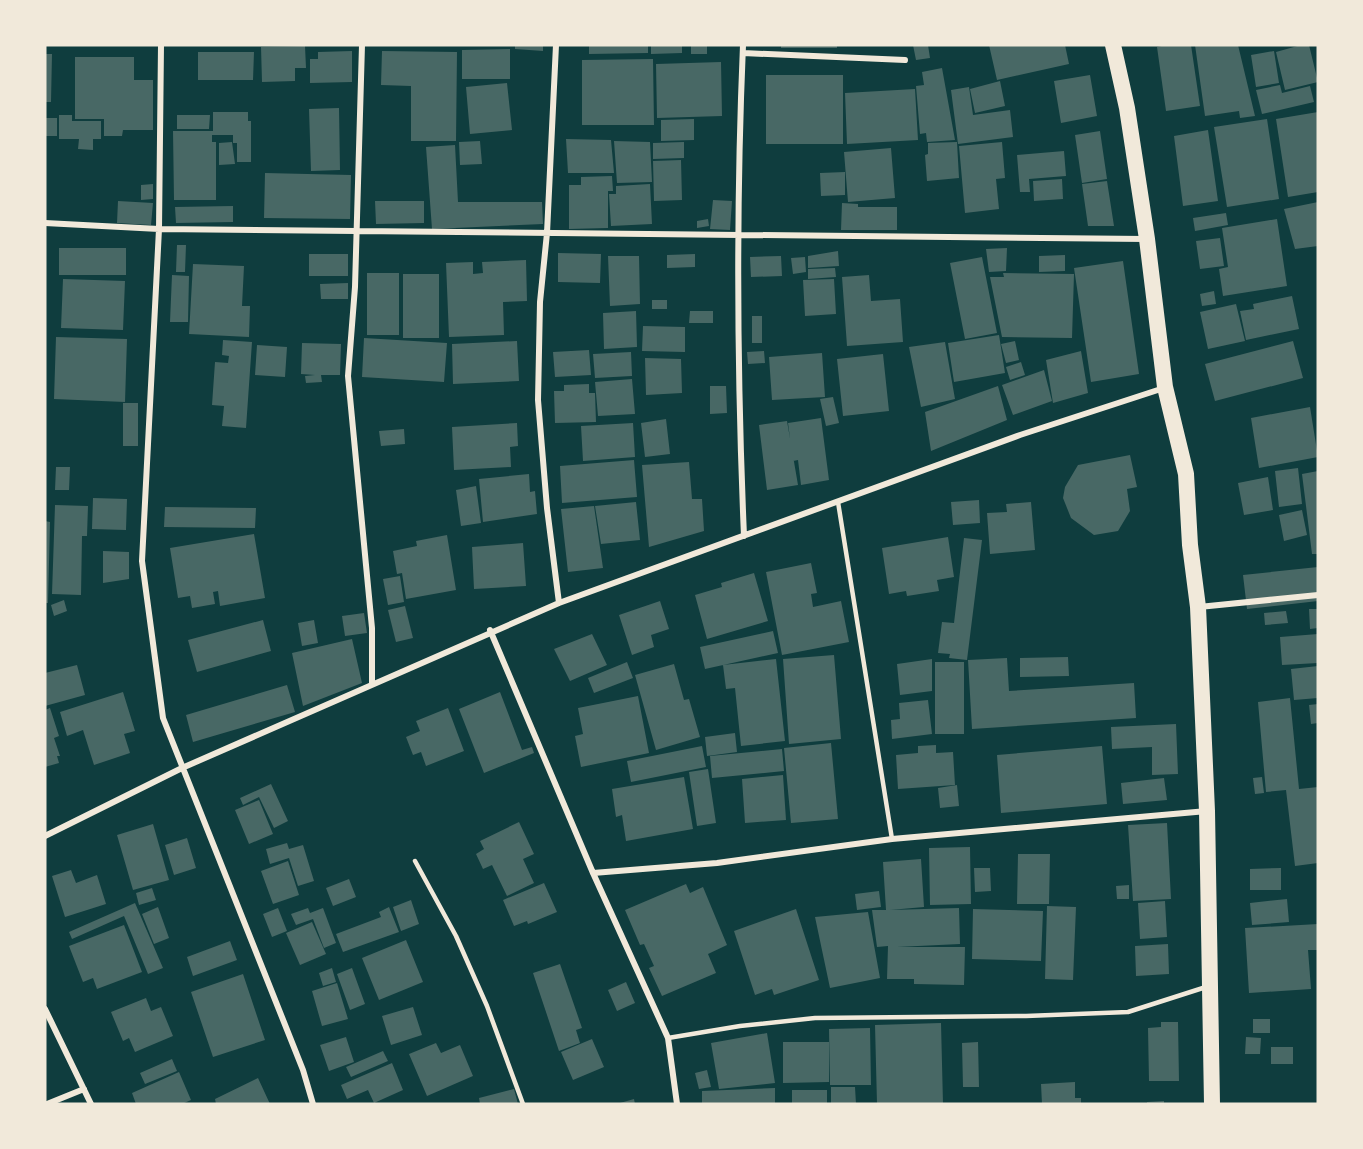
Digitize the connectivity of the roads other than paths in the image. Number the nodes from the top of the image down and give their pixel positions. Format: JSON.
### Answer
{"nodes":[{"id":1,"x":161,"y":45,"type":"edge"},
{"id":2,"x":362,"y":45,"type":"edge"},
{"id":3,"x":556,"y":45,"type":"edge"},
{"id":4,"x":743,"y":45,"type":"edge"},
{"id":5,"x":1113,"y":45,"type":"edge"},
{"id":6,"x":743,"y":53,"type":"junction"},
{"id":7,"x":905,"y":60,"type":"dead end"},
{"id":8,"x":45,"y":223,"type":"edge"},
{"id":9,"x":159,"y":229,"type":"junction"},
{"id":10,"x":356,"y":231,"type":"junction"},
{"id":11,"x":547,"y":232,"type":"junction"},
{"id":12,"x":738,"y":233,"type":"junction"},
{"id":13,"x":1146,"y":239,"type":"junction"},
{"id":14,"x":1165,"y":387,"type":"junction"},
{"id":15,"x":838,"y":502,"type":"junction"},
{"id":16,"x":744,"y":536,"type":"junction"},
{"id":17,"x":1318,"y":595,"type":"edge"},
{"id":18,"x":559,"y":603,"type":"junction"},
{"id":19,"x":1198,"y":607,"type":"junction"},
{"id":20,"x":490,"y":630,"type":"junction"},
{"id":21,"x":372,"y":683,"type":"junction"},
{"id":22,"x":182,"y":768,"type":"junction"},
{"id":23,"x":1207,"y":811,"type":"junction"},
{"id":24,"x":45,"y":836,"type":"edge"},
{"id":25,"x":892,"y":839,"type":"junction"},
{"id":26,"x":415,"y":861,"type":"dead end"},
{"id":27,"x":593,"y":873,"type":"junction"},
{"id":28,"x":1211,"y":985,"type":"junction"},
{"id":29,"x":45,"y":1009,"type":"edge"},
{"id":30,"x":668,"y":1038,"type":"junction"},
{"id":31,"x":84,"y":1089,"type":"junction"},
{"id":32,"x":47,"y":1104,"type":"edge"},
{"id":33,"x":91,"y":1104,"type":"edge"},
{"id":34,"x":313,"y":1104,"type":"edge"},
{"id":35,"x":523,"y":1104,"type":"edge"},
{"id":36,"x":678,"y":1104,"type":"edge"},
{"id":37,"x":1212,"y":1104,"type":"edge"}],
"edges":[{"from":1,"to":9,"type":"street"},
{"from":2,"to":10,"type":"street"},
{"from":3,"to":11,"type":"street"},
{"from":4,"to":6,"type":"street"},
{"from":5,"to":13,"type":"highway"},
{"from":6,"to":7,"type":"street"},
{"from":6,"to":12,"type":"street"},
{"from":8,"to":9,"type":"street"},
{"from":9,"to":10,"type":"street"},
{"from":9,"to":22,"type":"street"},
{"from":10,"to":11,"type":"street"},
{"from":10,"to":21,"type":"street"},
{"from":11,"to":12,"type":"street"},
{"from":11,"to":18,"type":"street"},
{"from":12,"to":13,"type":"street"},
{"from":12,"to":16,"type":"street"},
{"from":13,"to":14,"type":"highway"},
{"from":14,"to":15,"type":"street"},
{"from":14,"to":19,"type":"highway"},
{"from":15,"to":16,"type":"street"},
{"from":15,"to":25,"type":"lane"},
{"from":16,"to":18,"type":"street"},
{"from":17,"to":19,"type":"street"},
{"from":18,"to":20,"type":"street"},
{"from":19,"to":23,"type":"highway"},
{"from":20,"to":21,"type":"street"},
{"from":20,"to":27,"type":"street"},
{"from":21,"to":22,"type":"street"},
{"from":22,"to":24,"type":"street"},
{"from":22,"to":34,"type":"street"},
{"from":23,"to":25,"type":"street"},
{"from":23,"to":28,"type":"highway"},
{"from":25,"to":27,"type":"street"},
{"from":26,"to":35,"type":"lane"},
{"from":27,"to":30,"type":"street"},
{"from":28,"to":30,"type":"lane"},
{"from":28,"to":37,"type":"highway"},
{"from":29,"to":31,"type":"street"},
{"from":30,"to":36,"type":"street"},
{"from":31,"to":32,"type":"street"},
{"from":31,"to":33,"type":"street"}]}
